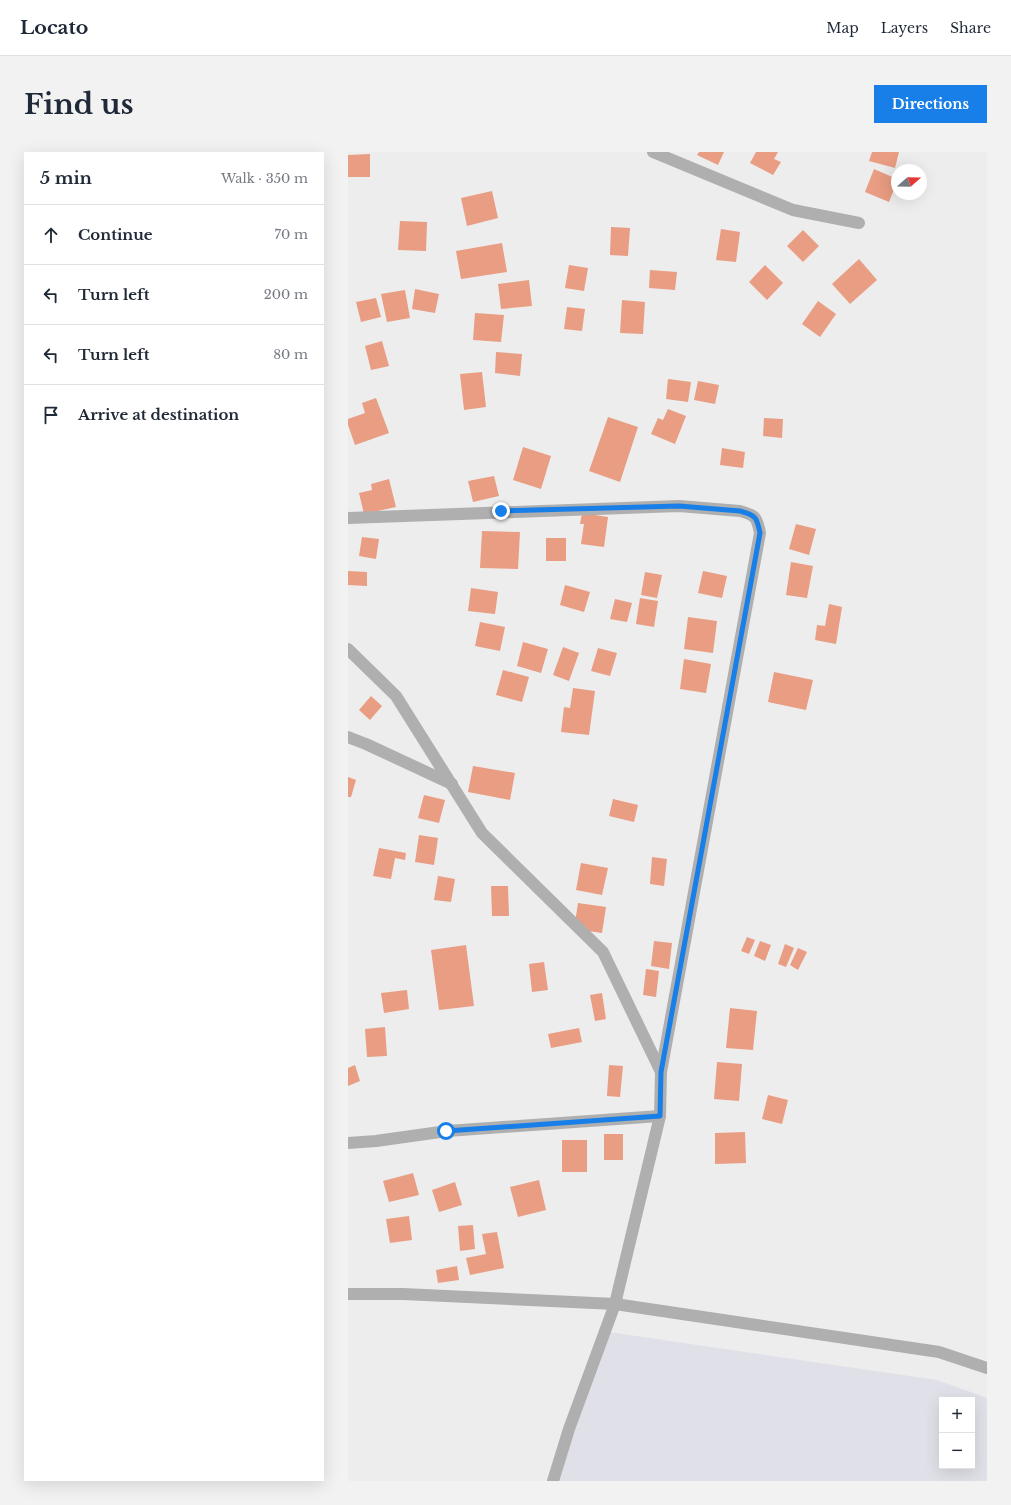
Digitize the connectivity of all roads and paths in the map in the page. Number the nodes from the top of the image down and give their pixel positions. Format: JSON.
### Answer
{"nodes":[{"id":1,"x":653,"y":152,"type":"edge"},
{"id":2,"x":859,"y":223,"type":"dead end"},
{"id":3,"x":348,"y":518,"type":"edge"},
{"id":4,"x":348,"y":650,"type":"edge"},
{"id":5,"x":348,"y":737,"type":"edge"},
{"id":6,"x":453,"y":785,"type":"junction"},
{"id":7,"x":661,"y":1072,"type":"junction"},
{"id":8,"x":660,"y":1116,"type":"junction"},
{"id":9,"x":348,"y":1143,"type":"edge"},
{"id":10,"x":348,"y":1294,"type":"edge"},
{"id":11,"x":615,"y":1304,"type":"junction"},
{"id":12,"x":987,"y":1368,"type":"edge"},
{"id":13,"x":553,"y":1481,"type":"edge"}],
"edges":[{"from":1,"to":2,"type":"street"},
{"from":3,"to":7,"type":"street"},
{"from":4,"to":6,"type":"street"},
{"from":5,"to":6,"type":"street"},
{"from":6,"to":7,"type":"street"},
{"from":7,"to":8,"type":"street"},
{"from":8,"to":9,"type":"street"},
{"from":8,"to":11,"type":"street"},
{"from":10,"to":11,"type":"street"},
{"from":11,"to":12,"type":"street"},
{"from":11,"to":13,"type":"street"}]}
